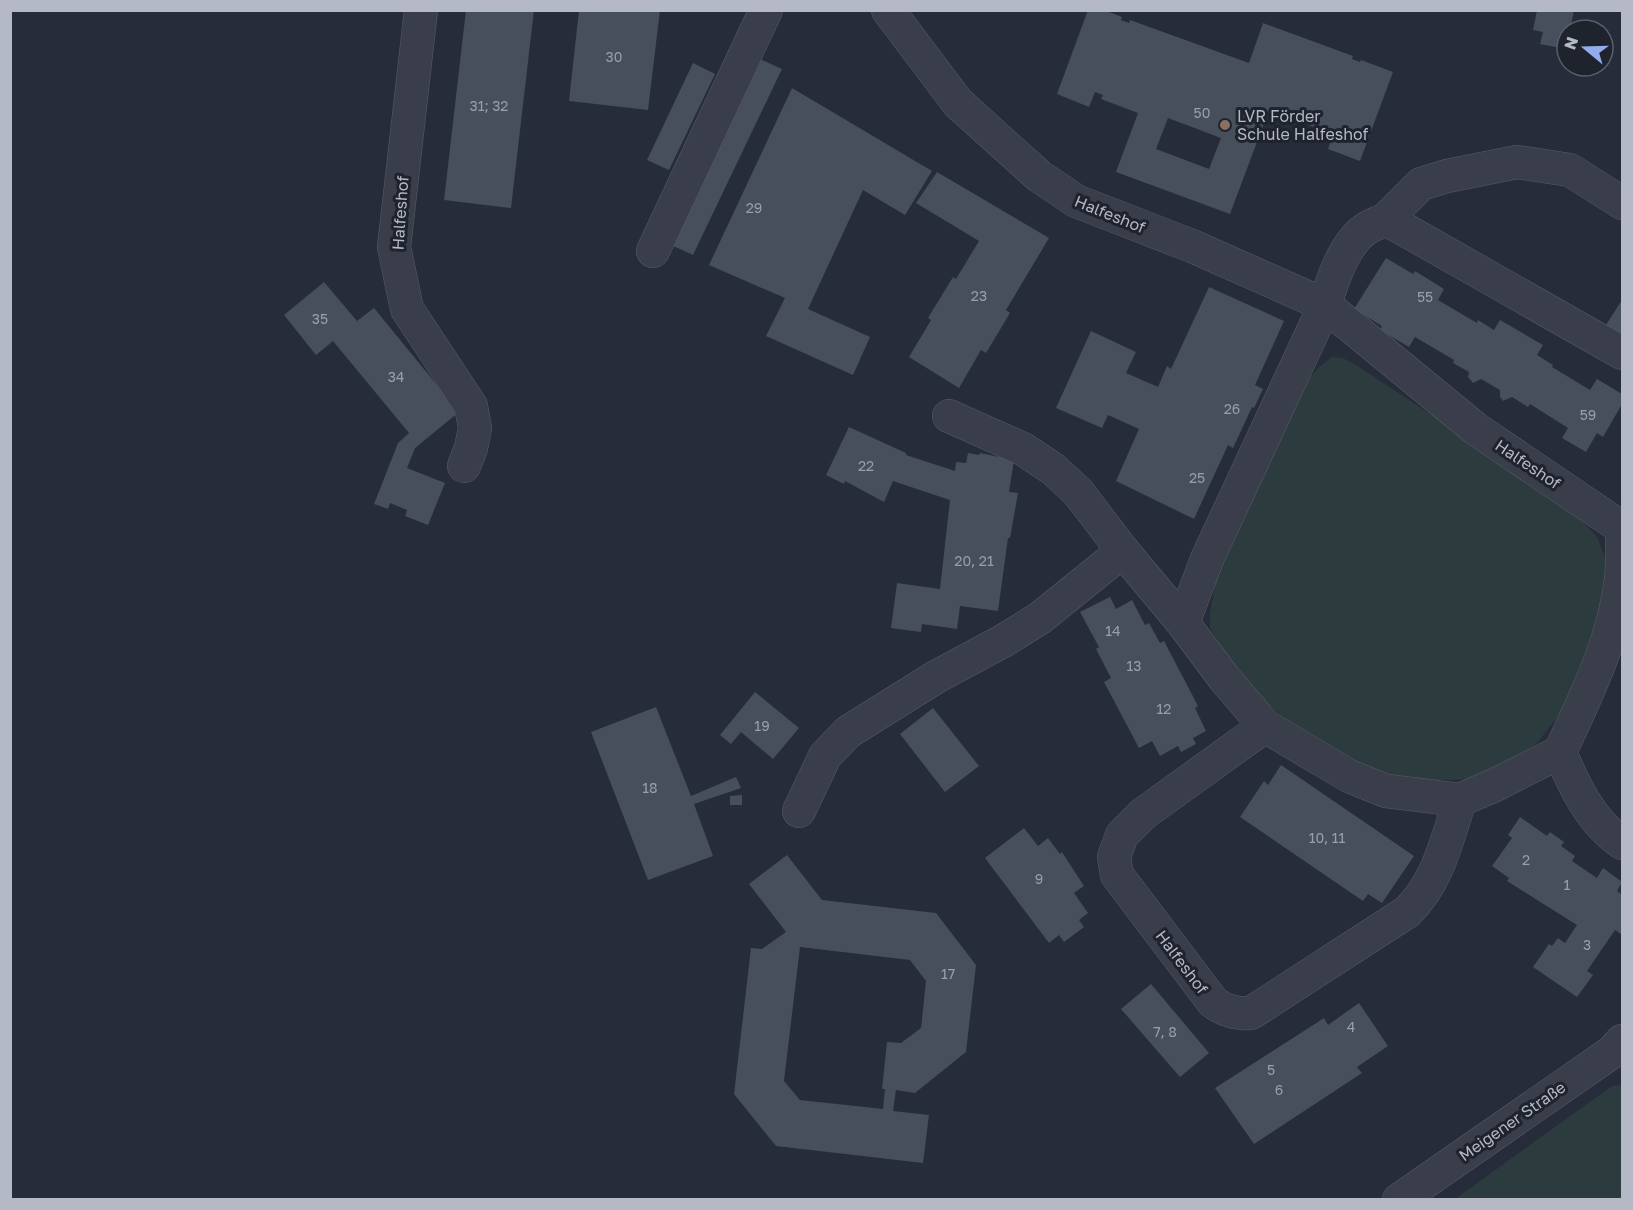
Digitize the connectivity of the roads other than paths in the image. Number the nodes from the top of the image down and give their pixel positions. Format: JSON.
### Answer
{"nodes":[{"id":1,"x":421,"y":10,"type":"edge"},
{"id":2,"x":766,"y":10,"type":"edge"},
{"id":3,"x":888,"y":10,"type":"edge"},
{"id":4,"x":1623,"y":203,"type":"edge"},
{"id":5,"x":1386,"y":219,"type":"junction"},
{"id":6,"x":653,"y":250,"type":"dead end"},
{"id":7,"x":1325,"y":305,"type":"junction"},
{"id":8,"x":1623,"y":352,"type":"edge"},
{"id":9,"x":949,"y":416,"type":"dead end"},
{"id":10,"x":464,"y":466,"type":"dead end"},
{"id":11,"x":1622,"y":528,"type":"edge"},
{"id":12,"x":1123,"y":551,"type":"junction"},
{"id":13,"x":1183,"y":623,"type":"junction"},
{"id":14,"x":1264,"y":726,"type":"junction"},
{"id":15,"x":1560,"y":752,"type":"junction"},
{"id":16,"x":1460,"y":800,"type":"junction"},
{"id":17,"x":799,"y":811,"type":"dead end"},
{"id":18,"x":1623,"y":843,"type":"edge"},
{"id":19,"x":1619,"y":1054,"type":"edge"},
{"id":20,"x":1399,"y":1200,"type":"edge"}],
"edges":[{"from":1,"to":10,"type":"street","name":"Halfeshof"},
{"from":2,"to":6,"type":"street"},
{"from":3,"to":7,"type":"street","name":"Halfeshof"},
{"from":4,"to":5,"type":"street"},
{"from":5,"to":7,"type":"street"},
{"from":5,"to":8,"type":"street"},
{"from":7,"to":11,"type":"street","name":"Halfeshof"},
{"from":7,"to":13,"type":"street"},
{"from":9,"to":12,"type":"street"},
{"from":11,"to":15,"type":"street","name":"Halfeshof"},
{"from":12,"to":13,"type":"street"},
{"from":12,"to":17,"type":"street"},
{"from":13,"to":14,"type":"street"},
{"from":14,"to":16,"type":"street"},
{"from":14,"to":16,"type":"street","name":"Halfeshof"},
{"from":15,"to":16,"type":"street"},
{"from":15,"to":18,"type":"street"},
{"from":19,"to":20,"type":"street","name":"Meigener Straße"}]}
